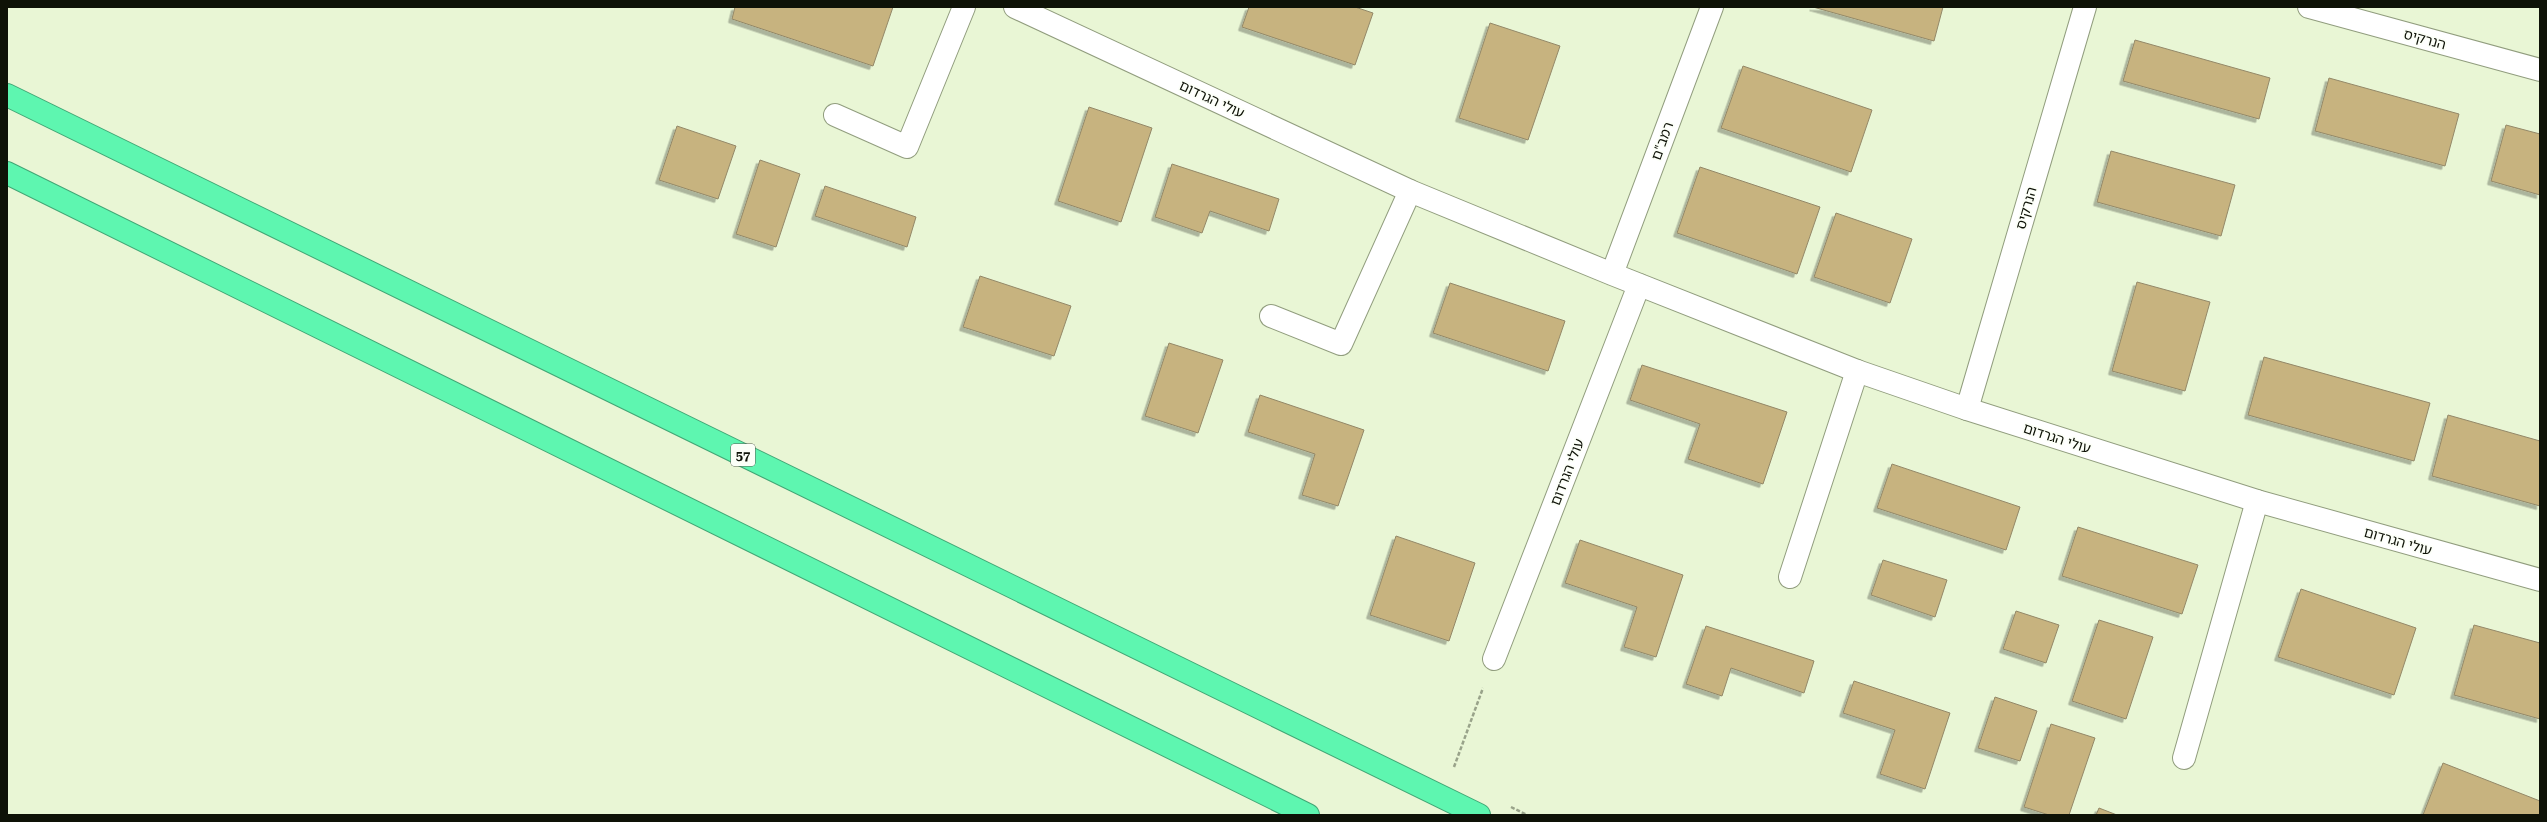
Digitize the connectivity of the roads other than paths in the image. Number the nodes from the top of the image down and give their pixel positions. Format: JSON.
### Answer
{"nodes":[{"id":1,"x":964,"y":7,"type":"edge"},
{"id":2,"x":1015,"y":7,"type":"edge"},
{"id":3,"x":1712,"y":7,"type":"edge"},
{"id":4,"x":2085,"y":7,"type":"edge"},
{"id":5,"x":2309,"y":7,"type":"edge"},
{"id":6,"x":2540,"y":70,"type":"edge"},
{"id":7,"x":7,"y":95,"type":"edge"},
{"id":8,"x":835,"y":116,"type":"dead end"},
{"id":9,"x":7,"y":172,"type":"edge"},
{"id":10,"x":1410,"y":191,"type":"junction"},
{"id":11,"x":1612,"y":274,"type":"junction"},
{"id":12,"x":1640,"y":285,"type":"junction"},
{"id":13,"x":1270,"y":316,"type":"dead end"},
{"id":14,"x":1858,"y":371,"type":"junction"},
{"id":15,"x":1967,"y":409,"type":"junction"},
{"id":16,"x":2257,"y":501,"type":"junction"},
{"id":17,"x":1790,"y":577,"type":"dead end"},
{"id":18,"x":2540,"y":580,"type":"edge"},
{"id":19,"x":1494,"y":659,"type":"road end"},
{"id":20,"x":2184,"y":758,"type":"dead end"},
{"id":21,"x":1308,"y":815,"type":"edge"},
{"id":22,"x":1479,"y":815,"type":"edge"}],
"edges":[{"from":1,"to":8,"type":"street"},
{"from":2,"to":10,"type":"street","name":"עולי הגרדום"},
{"from":3,"to":11,"type":"street","name":"רמב\"ם"},
{"from":4,"to":15,"type":"street","name":"הנרקיס"},
{"from":5,"to":6,"type":"street","name":"הנרקיס"},
{"from":7,"to":22,"type":"highway","number":"57"},
{"from":9,"to":21,"type":"highway"},
{"from":10,"to":11,"type":"street","name":"עולי הגרדום"},
{"from":10,"to":13,"type":"street"},
{"from":11,"to":12,"type":"street","name":"עולי הגרדום"},
{"from":12,"to":14,"type":"street","name":"עולי הגרדום"},
{"from":12,"to":19,"type":"street","name":"עולי הגרדום"},
{"from":14,"to":15,"type":"street","name":"עולי הגרדום"},
{"from":14,"to":17,"type":"street"},
{"from":15,"to":16,"type":"street","name":"עולי הגרדום"},
{"from":16,"to":18,"type":"street","name":"עולי הגרדום"},
{"from":16,"to":20,"type":"street"}]}
